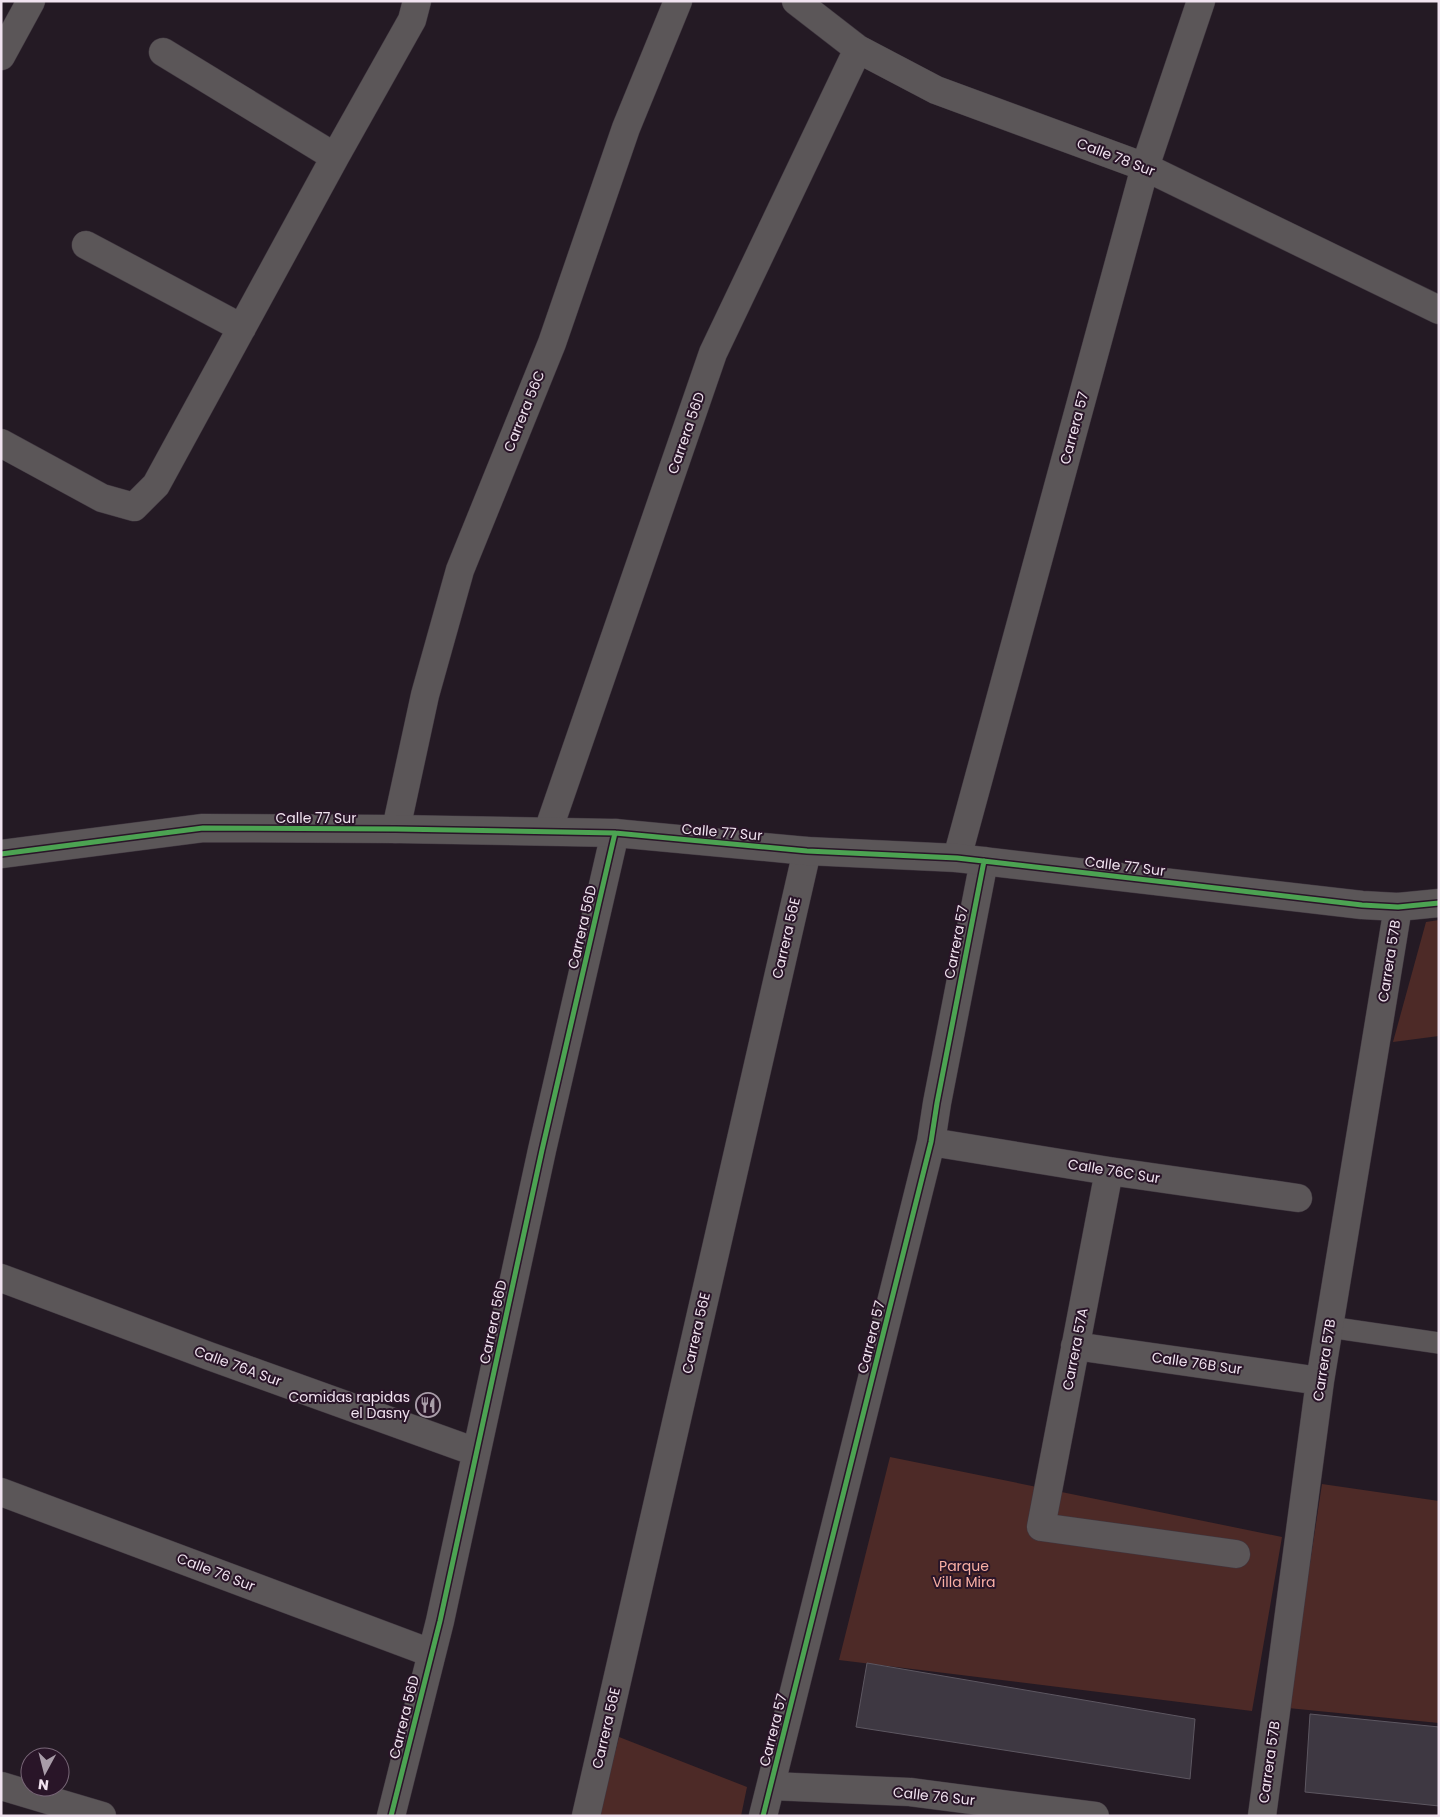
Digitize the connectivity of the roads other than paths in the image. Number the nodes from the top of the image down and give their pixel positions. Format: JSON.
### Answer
{"nodes":[{"id":1,"x":31,"y":1,"type":"edge"},
{"id":2,"x":417,"y":1,"type":"edge"},
{"id":3,"x":678,"y":1,"type":"edge"},
{"id":4,"x":796,"y":1,"type":"edge"},
{"id":5,"x":1201,"y":1,"type":"edge"},
{"id":6,"x":858,"y":49,"type":"junction"},
{"id":7,"x":163,"y":52,"type":"dead end"},
{"id":8,"x":1,"y":56,"type":"edge"},
{"id":9,"x":335,"y":157,"type":"junction"},
{"id":10,"x":1145,"y":167,"type":"junction"},
{"id":11,"x":86,"y":245,"type":"dead end"},
{"id":12,"x":1439,"y":310,"type":"edge"},
{"id":13,"x":242,"y":328,"type":"junction"},
{"id":14,"x":1,"y":443,"type":"edge"},
{"id":15,"x":396,"y":829,"type":"junction"},
{"id":16,"x":548,"y":831,"type":"junction"},
{"id":17,"x":616,"y":833,"type":"junction"},
{"id":18,"x":806,"y":851,"type":"junction"},
{"id":19,"x":1,"y":854,"type":"edge"},
{"id":20,"x":956,"y":858,"type":"junction"},
{"id":21,"x":984,"y":861,"type":"junction"},
{"id":22,"x":1439,"y":903,"type":"edge"},
{"id":23,"x":1398,"y":907,"type":"junction"},
{"id":24,"x":931,"y":1142,"type":"junction"},
{"id":25,"x":1109,"y":1171,"type":"junction"},
{"id":26,"x":1298,"y":1198,"type":"dead end"},
{"id":27,"x":1,"y":1278,"type":"edge"},
{"id":28,"x":1329,"y":1327,"type":"junction"},
{"id":29,"x":1439,"y":1343,"type":"edge"},
{"id":30,"x":1075,"y":1346,"type":"junction"},
{"id":31,"x":1320,"y":1381,"type":"junction"},
{"id":32,"x":476,"y":1452,"type":"junction"},
{"id":33,"x":1,"y":1492,"type":"edge"},
{"id":34,"x":1236,"y":1554,"type":"dead end"},
{"id":35,"x":431,"y":1653,"type":"junction"},
{"id":36,"x":1,"y":1786,"type":"edge"},
{"id":37,"x":771,"y":1786,"type":"junction"},
{"id":38,"x":102,"y":1816,"type":"edge"},
{"id":39,"x":391,"y":1816,"type":"edge"},
{"id":40,"x":586,"y":1816,"type":"edge"},
{"id":41,"x":763,"y":1816,"type":"edge"},
{"id":42,"x":1095,"y":1816,"type":"edge"},
{"id":43,"x":1262,"y":1816,"type":"edge"}],
"edges":[{"from":1,"to":8,"type":"street"},
{"from":2,"to":9,"type":"street"},
{"from":3,"to":15,"type":"street","name":"Carrera 56C"},
{"from":4,"to":6,"type":"street","name":"Calle 78 Sur"},
{"from":5,"to":10,"type":"street","name":"Carrera 57"},
{"from":6,"to":10,"type":"street","name":"Calle 78 Sur"},
{"from":6,"to":16,"type":"street","name":"Carrera 56D"},
{"from":7,"to":9,"type":"street"},
{"from":9,"to":13,"type":"street"},
{"from":10,"to":12,"type":"street","name":"Calle 78 Sur"},
{"from":10,"to":20,"type":"street","name":"Carrera 57"},
{"from":11,"to":13,"type":"street"},
{"from":13,"to":14,"type":"street"},
{"from":15,"to":16,"type":"street","name":"Calle 77 Sur"},
{"from":15,"to":19,"type":"street","name":"Calle 77 Sur"},
{"from":16,"to":17,"type":"street","name":"Calle 77 Sur"},
{"from":17,"to":18,"type":"street","name":"Calle 77 Sur"},
{"from":17,"to":32,"type":"street","name":"Carrera 56D"},
{"from":18,"to":20,"type":"street","name":"Calle 77 Sur"},
{"from":18,"to":40,"type":"street","name":"Carrera 56E"},
{"from":20,"to":21,"type":"street","name":"Calle 77 Sur"},
{"from":21,"to":23,"type":"street","name":"Calle 77 Sur"},
{"from":21,"to":24,"type":"street","name":"Carrera 57"},
{"from":22,"to":23,"type":"street","name":"Calle 77 Sur"},
{"from":23,"to":28,"type":"street","name":"Carrera 57B"},
{"from":24,"to":25,"type":"street","name":"Calle 76C Sur"},
{"from":24,"to":37,"type":"street","name":"Carrera 57"},
{"from":25,"to":26,"type":"street","name":"Calle 76C Sur"},
{"from":25,"to":30,"type":"street","name":"Carrera 57A"},
{"from":27,"to":32,"type":"street","name":"Calle 76A Sur"},
{"from":28,"to":29,"type":"lane"},
{"from":28,"to":31,"type":"street","name":"Carrera 57B"},
{"from":30,"to":31,"type":"street","name":"Calle 76B Sur"},
{"from":30,"to":34,"type":"street","name":"Carrera 57A"},
{"from":31,"to":43,"type":"street","name":"Carrera 57B"},
{"from":32,"to":35,"type":"street","name":"Carrera 56D"},
{"from":33,"to":35,"type":"street","name":"Calle 76 Sur"},
{"from":35,"to":39,"type":"street","name":"Carrera 56D"},
{"from":36,"to":38,"type":"street"},
{"from":37,"to":41,"type":"street","name":"Carrera 57"},
{"from":37,"to":42,"type":"street","name":"Calle 76 Sur"}]}
